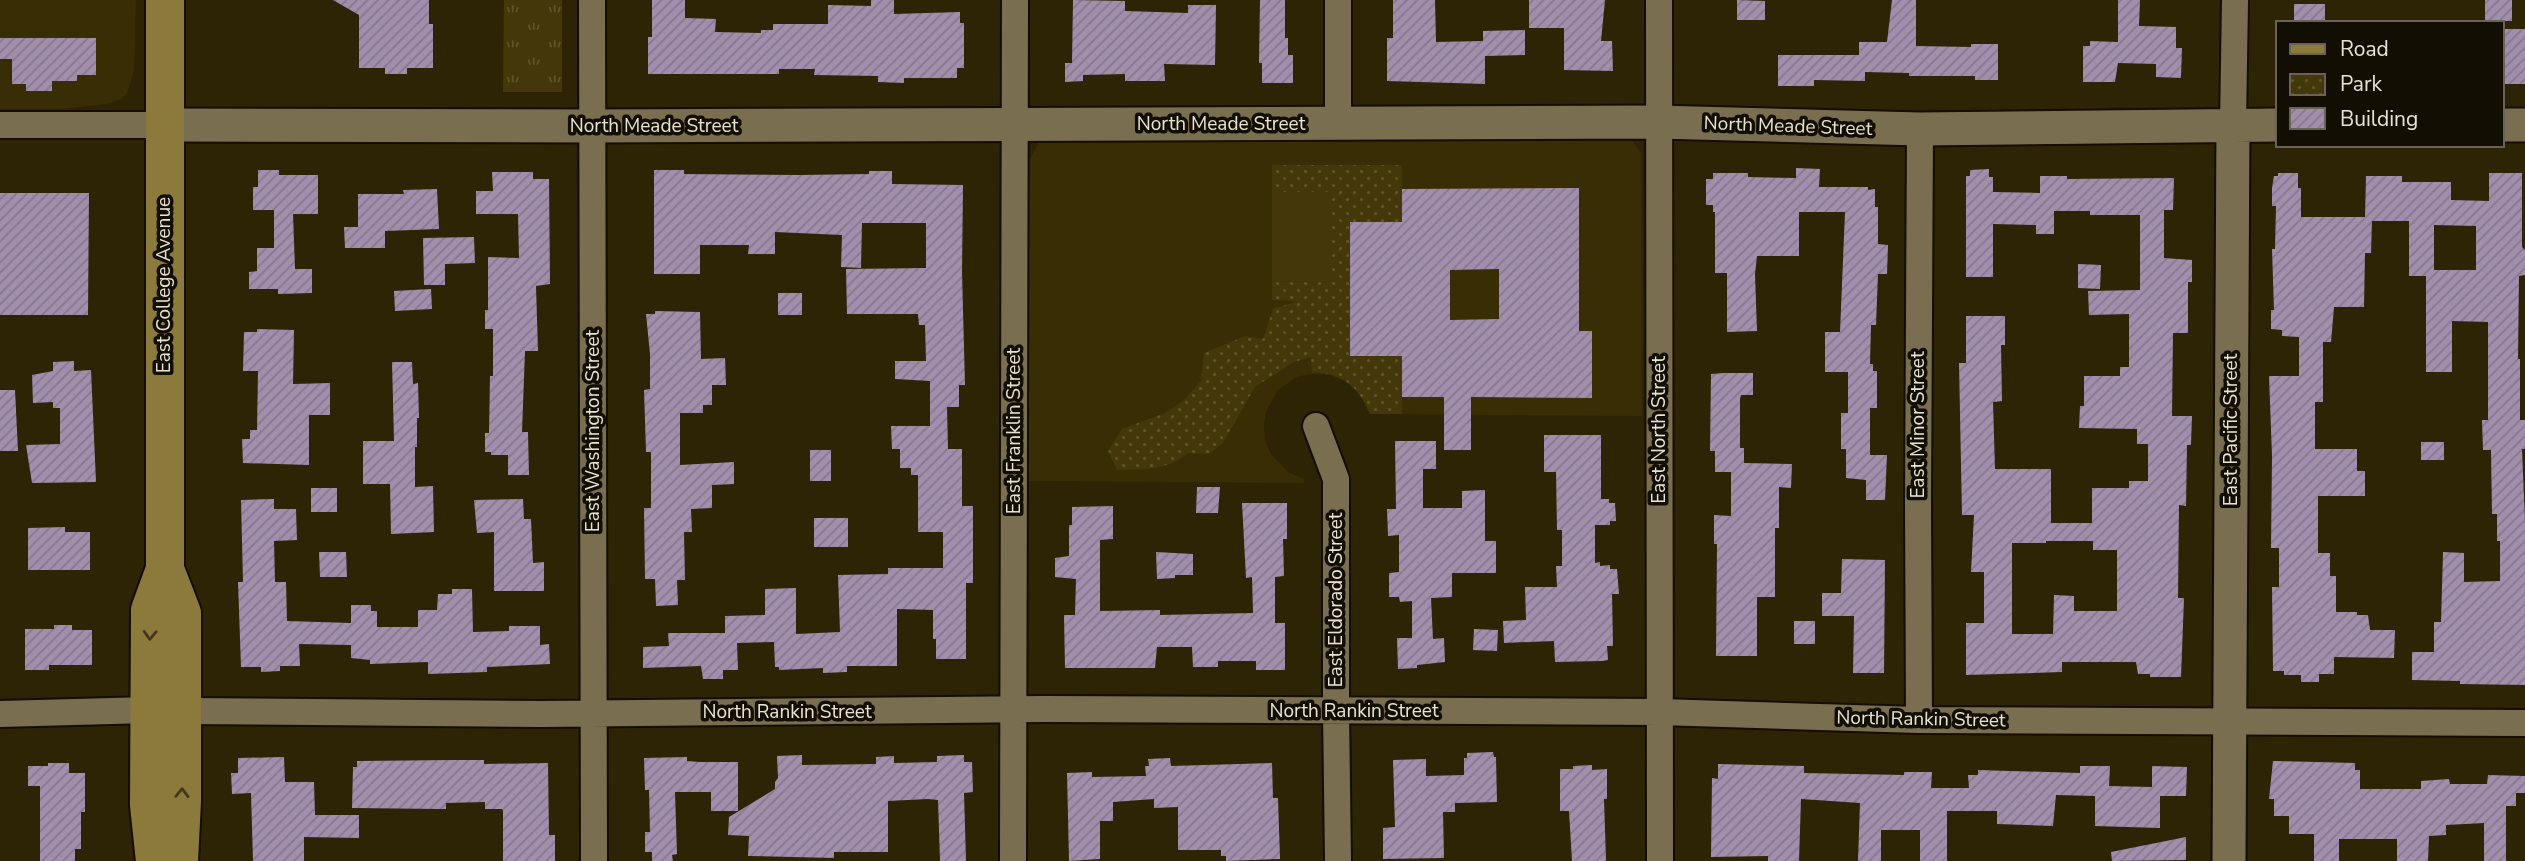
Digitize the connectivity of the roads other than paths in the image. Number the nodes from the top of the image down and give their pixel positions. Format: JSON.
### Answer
{"nodes":[{"id":1,"x":164,"y":0,"type":"edge"},
{"id":2,"x":592,"y":0,"type":"edge"},
{"id":3,"x":1016,"y":0,"type":"edge"},
{"id":4,"x":1338,"y":0,"type":"edge"},
{"id":5,"x":1659,"y":0,"type":"edge"},
{"id":6,"x":2235,"y":0,"type":"edge"},
{"id":7,"x":1658,"y":122,"type":"junction"},
{"id":8,"x":1016,"y":123,"type":"junction"},
{"id":9,"x":1338,"y":124,"type":"junction"},
{"id":10,"x":0,"y":125,"type":"edge"},
{"id":11,"x":164,"y":125,"type":"junction"},
{"id":12,"x":2233,"y":125,"type":"junction"},
{"id":13,"x":2276,"y":125,"type":"edge"},
{"id":14,"x":2504,"y":125,"type":"edge"},
{"id":15,"x":2525,"y":125,"type":"edge"},
{"id":16,"x":592,"y":126,"type":"junction"},
{"id":17,"x":1920,"y":129,"type":"junction"},
{"id":18,"x":1316,"y":426,"type":"dead end"},
{"id":19,"x":166,"y":710,"type":"junction"},
{"id":20,"x":1013,"y":710,"type":"junction"},
{"id":21,"x":1336,"y":711,"type":"junction"},
{"id":22,"x":1660,"y":712,"type":"junction"},
{"id":23,"x":595,"y":713,"type":"junction"},
{"id":24,"x":0,"y":714,"type":"edge"},
{"id":25,"x":1919,"y":720,"type":"junction"},
{"id":26,"x":2229,"y":722,"type":"junction"},
{"id":27,"x":2525,"y":723,"type":"edge"},
{"id":28,"x":155,"y":861,"type":"edge"},
{"id":29,"x":180,"y":861,"type":"edge"},
{"id":30,"x":594,"y":861,"type":"edge"},
{"id":31,"x":1013,"y":861,"type":"edge"},
{"id":32,"x":1338,"y":861,"type":"edge"},
{"id":33,"x":1660,"y":861,"type":"edge"},
{"id":34,"x":2229,"y":861,"type":"edge"}],
"edges":[{"from":1,"to":11,"type":"main road","name":"East College Avenue"},
{"from":2,"to":16,"type":"street","name":"East Washington Street"},
{"from":3,"to":8,"type":"street","name":"East Franklin Street"},
{"from":4,"to":9,"type":"street"},
{"from":5,"to":7,"type":"street","name":"East North Street"},
{"from":6,"to":12,"type":"street","name":"East Pacific Street"},
{"from":7,"to":9,"type":"street","name":"North Meade Street"},
{"from":7,"to":17,"type":"street","name":"North Meade Street"},
{"from":7,"to":22,"type":"street","name":"East North Street"},
{"from":8,"to":9,"type":"street","name":"North Meade Street"},
{"from":8,"to":16,"type":"street","name":"North Meade Street"},
{"from":8,"to":20,"type":"street","name":"East Franklin Street"},
{"from":10,"to":11,"type":"street"},
{"from":11,"to":16,"type":"street","name":"North Meade Street"},
{"from":11,"to":19,"type":"main road","name":"East College Avenue"},
{"from":12,"to":13,"type":"street","name":"North Meade Street"},
{"from":12,"to":17,"type":"street","name":"North Meade Street"},
{"from":12,"to":26,"type":"street","name":"East Pacific Street"},
{"from":14,"to":15,"type":"street"},
{"from":16,"to":23,"type":"street","name":"East Washington Street"},
{"from":17,"to":25,"type":"street","name":"East Minor Street"},
{"from":18,"to":21,"type":"street","name":"East Eldorado Street"},
{"from":19,"to":23,"type":"street","name":"North Rankin Street"},
{"from":19,"to":24,"type":"street","name":"North Rankin Street"},
{"from":19,"to":28,"type":"main road","name":"East College Avenue"},
{"from":29,"to":19,"type":"main road","name":"East College Avenue","one_way":true},
{"from":20,"to":21,"type":"street","name":"North Rankin Street"},
{"from":20,"to":23,"type":"street","name":"North Rankin Street"},
{"from":20,"to":31,"type":"street","name":"East Franklin Street"},
{"from":21,"to":22,"type":"street","name":"North Rankin Street"},
{"from":21,"to":32,"type":"street","name":"East Eldorado Street"},
{"from":22,"to":25,"type":"street","name":"North Rankin Street"},
{"from":22,"to":33,"type":"street","name":"East North Street"},
{"from":23,"to":30,"type":"street","name":"East Washington Street"},
{"from":25,"to":26,"type":"street","name":"North Rankin Street"},
{"from":26,"to":27,"type":"street","name":"North Rankin Street"},
{"from":26,"to":34,"type":"street","name":"East Pacific Street"}]}
